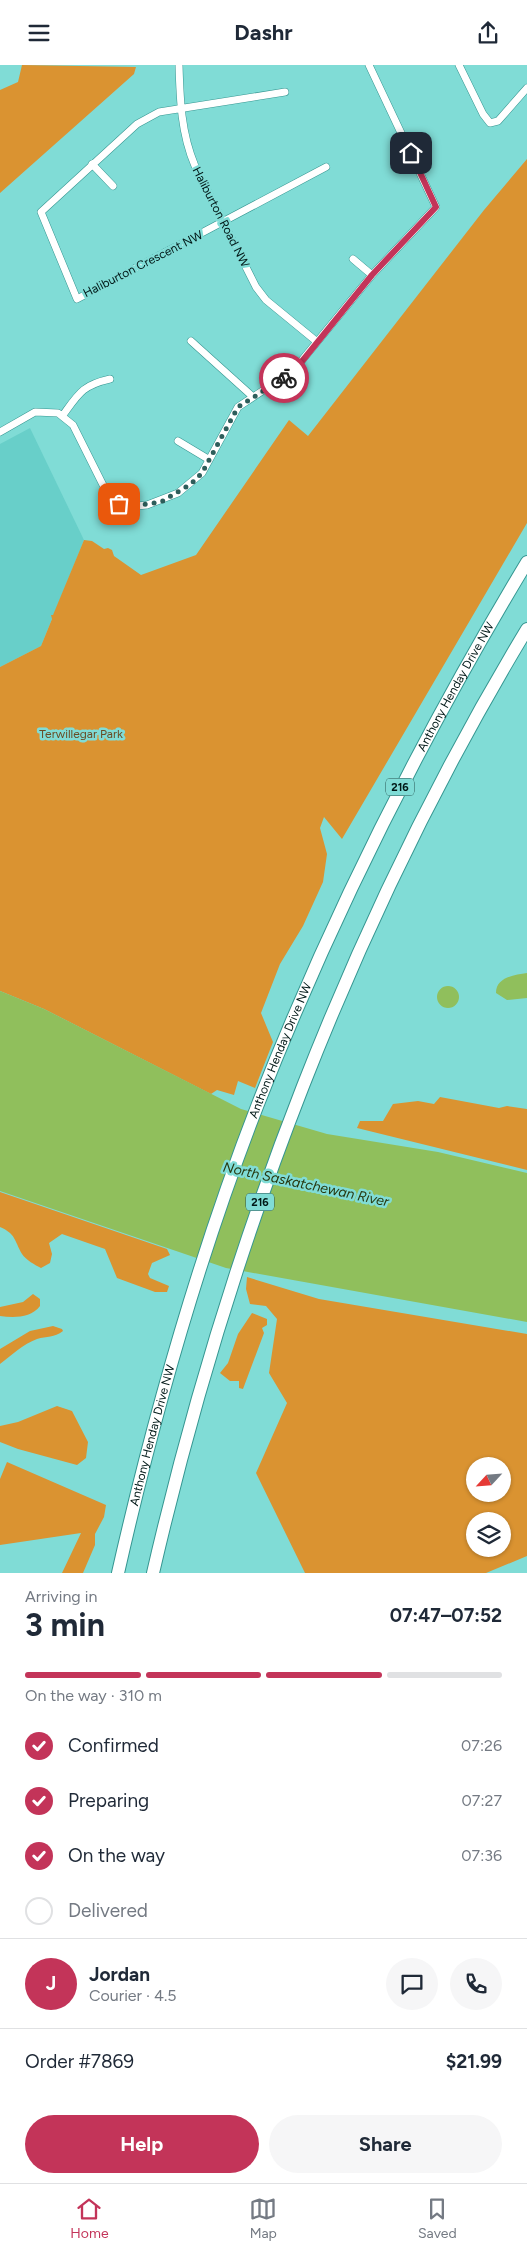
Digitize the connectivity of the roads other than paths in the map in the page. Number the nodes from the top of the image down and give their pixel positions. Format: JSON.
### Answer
{"nodes":[{"id":1,"x":179,"y":65,"type":"edge"},
{"id":2,"x":369,"y":65,"type":"edge"},
{"id":3,"x":459,"y":65,"type":"edge"},
{"id":4,"x":527,"y":88,"type":"edge"},
{"id":5,"x":285,"y":92,"type":"dead end"},
{"id":6,"x":181,"y":109,"type":"junction"},
{"id":7,"x":92,"y":164,"type":"junction"},
{"id":8,"x":326,"y":167,"type":"dead end"},
{"id":9,"x":113,"y":186,"type":"dead end"},
{"id":10,"x":223,"y":223,"type":"junction"},
{"id":11,"x":353,"y":259,"type":"dead end"},
{"id":12,"x":372,"y":275,"type":"junction"},
{"id":13,"x":191,"y":341,"type":"dead end"},
{"id":14,"x":316,"y":341,"type":"junction"},
{"id":15,"x":110,"y":379,"type":"dead end"},
{"id":16,"x":252,"y":396,"type":"junction"},
{"id":17,"x":63,"y":415,"type":"junction"},
{"id":18,"x":0,"y":432,"type":"edge"},
{"id":19,"x":178,"y":441,"type":"dead end"},
{"id":20,"x":208,"y":459,"type":"junction"},
{"id":21,"x":527,"y":562,"type":"edge"},
{"id":22,"x":527,"y":629,"type":"edge"},
{"id":23,"x":125,"y":1540,"type":"junction"},
{"id":24,"x":112,"y":1573,"type":"edge"},
{"id":25,"x":118,"y":1573,"type":"edge"},
{"id":26,"x":153,"y":1573,"type":"edge"}],
"edges":[{"from":1,"to":6,"type":"street","name":"Haliburton Road NW"},
{"from":2,"to":12,"type":"street"},
{"from":3,"to":4,"type":"street"},
{"from":5,"to":6,"type":"street","name":"Haliburton Crescent NW"},
{"from":6,"to":7,"type":"street","name":"Haliburton Crescent NW"},
{"from":6,"to":10,"type":"street","name":"Haliburton Road NW"},
{"from":7,"to":9,"type":"street"},
{"from":7,"to":10,"type":"street","name":"Haliburton Crescent NW"},
{"from":8,"to":10,"type":"street"},
{"from":10,"to":14,"type":"street","name":"Haliburton Road NW"},
{"from":11,"to":12,"type":"street"},
{"from":12,"to":14,"type":"street"},
{"from":13,"to":16,"type":"street"},
{"from":14,"to":16,"type":"street"},
{"from":15,"to":17,"type":"street"},
{"from":16,"to":20,"type":"street"},
{"from":17,"to":18,"type":"street"},
{"from":17,"to":20,"type":"street"},
{"from":19,"to":20,"type":"street"},
{"from":21,"to":23,"type":"highway","name":"Anthony Henday Drive NW","number":"216"},
{"from":22,"to":26,"type":"highway","number":"216"},
{"from":23,"to":24,"type":"highway"},
{"from":23,"to":25,"type":"highway","name":"Anthony Henday Drive NW","number":"216"}]}
